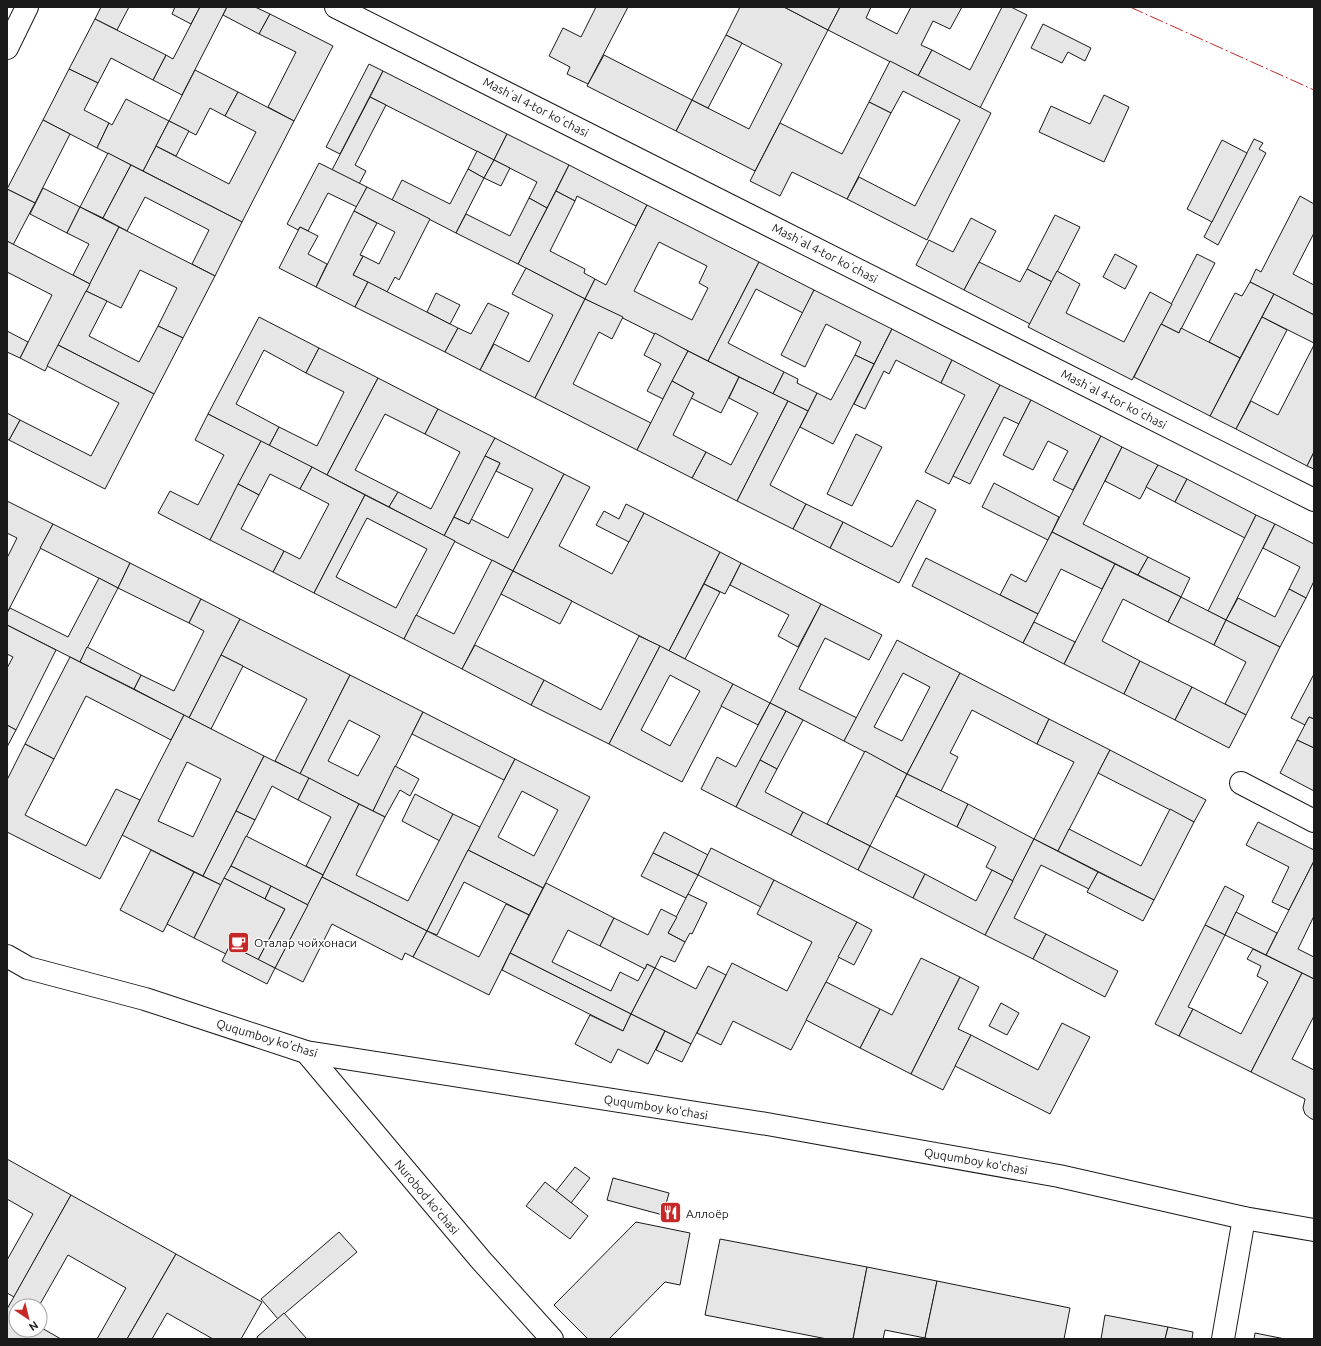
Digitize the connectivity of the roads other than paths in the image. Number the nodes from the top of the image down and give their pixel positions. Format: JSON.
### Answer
{"nodes":[{"id":1,"x":27,"y":7,"type":"edge"},
{"id":2,"x":336,"y":7,"type":"edge"},
{"id":3,"x":7,"y":48,"type":"edge"},
{"id":4,"x":1314,"y":500,"type":"edge"},
{"id":5,"x":1241,"y":783,"type":"dead end"},
{"id":6,"x":1314,"y":821,"type":"edge"},
{"id":7,"x":7,"y":956,"type":"edge"},
{"id":8,"x":306,"y":1052,"type":"junction"},
{"id":9,"x":1244,"y":1218,"type":"junction"},
{"id":10,"x":1314,"y":1230,"type":"edge"},
{"id":11,"x":552,"y":1339,"type":"edge"},
{"id":12,"x":1223,"y":1339,"type":"edge"}],
"edges":[{"from":1,"to":3,"type":"street"},
{"from":2,"to":4,"type":"street","name":"Mashʼal 4-tor koʼchasi"},
{"from":5,"to":6,"type":"street"},
{"from":7,"to":8,"type":"street","name":"Ququmboy ko'chasi"},
{"from":8,"to":9,"type":"street","name":"Ququmboy ko'chasi"},
{"from":8,"to":11,"type":"street","name":"Nurobod koʻchasi"},
{"from":9,"to":10,"type":"street","name":"Ququmboy ko'chasi"},
{"from":9,"to":12,"type":"street"}]}
